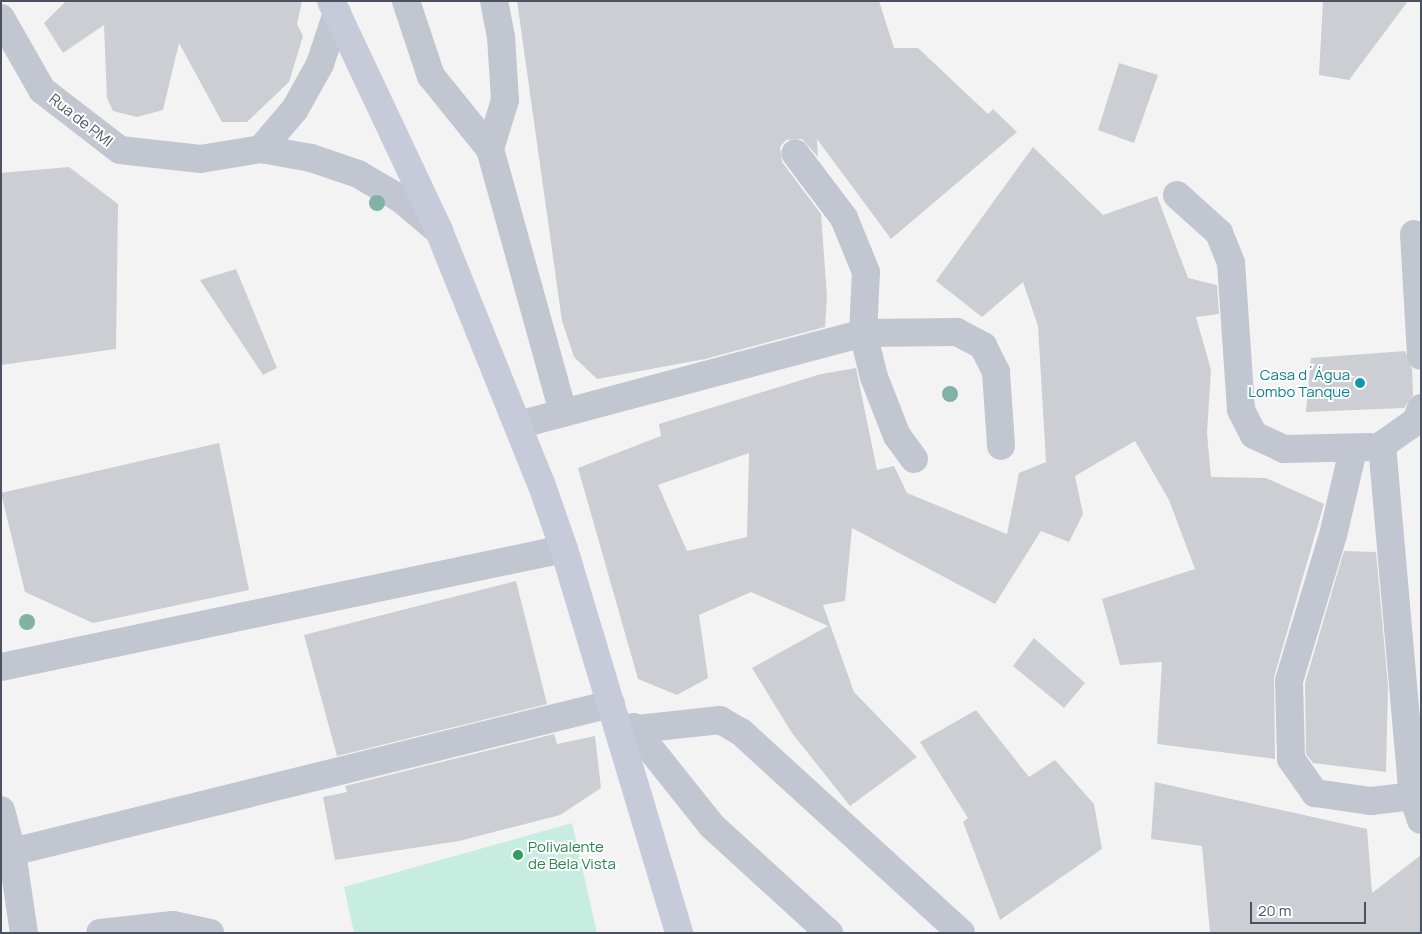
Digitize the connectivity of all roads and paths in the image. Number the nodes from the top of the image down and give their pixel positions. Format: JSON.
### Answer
{"nodes":[{"id":1,"x":406,"y":1,"type":"edge"},
{"id":2,"x":494,"y":1,"type":"edge"},
{"id":3,"x":334,"y":7,"type":"edge"},
{"id":4,"x":1,"y":18,"type":"edge"},
{"id":5,"x":261,"y":149,"type":"junction"},
{"id":6,"x":490,"y":149,"type":"junction"},
{"id":7,"x":795,"y":153,"type":"dead end"},
{"id":8,"x":1177,"y":195,"type":"dead end"},
{"id":9,"x":439,"y":231,"type":"junction"},
{"id":10,"x":1414,"y":234,"type":"dead end"},
{"id":11,"x":863,"y":333,"type":"junction"},
{"id":12,"x":1421,"y":356,"type":"edge"},
{"id":13,"x":1421,"y":408,"type":"edge"},
{"id":14,"x":563,"y":413,"type":"junction"},
{"id":15,"x":518,"y":425,"type":"junction"},
{"id":16,"x":1382,"y":445,"type":"junction"},
{"id":17,"x":1001,"y":446,"type":"dead end"},
{"id":18,"x":1354,"y":450,"type":"junction"},
{"id":19,"x":914,"y":459,"type":"dead end"},
{"id":20,"x":564,"y":549,"type":"junction"},
{"id":21,"x":1,"y":667,"type":"edge"},
{"id":22,"x":611,"y":704,"type":"junction"},
{"id":23,"x":626,"y":729,"type":"junction"},
{"id":24,"x":1417,"y":808,"type":"edge"},
{"id":25,"x":1,"y":810,"type":"edge"},
{"id":26,"x":12,"y":852,"type":"junction"},
{"id":27,"x":24,"y":933,"type":"edge"},
{"id":28,"x":100,"y":933,"type":"edge"},
{"id":29,"x":210,"y":933,"type":"edge"},
{"id":30,"x":679,"y":933,"type":"edge"},
{"id":31,"x":828,"y":933,"type":"edge"},
{"id":32,"x":961,"y":933,"type":"edge"}],
"edges":[{"from":1,"to":6,"type":"street"},
{"from":2,"to":6,"type":"street"},
{"from":3,"to":5,"type":"street"},
{"from":3,"to":9,"type":"main road"},
{"from":4,"to":5,"type":"street","name":"Rua de PMI"},
{"from":5,"to":9,"type":"street","name":"Rua de PMI"},
{"from":6,"to":14,"type":"street"},
{"from":7,"to":11,"type":"street"},
{"from":8,"to":18,"type":"street"},
{"from":9,"to":15,"type":"main road"},
{"from":10,"to":12,"type":"street"},
{"from":11,"to":14,"type":"street"},
{"from":11,"to":17,"type":"street"},
{"from":11,"to":19,"type":"street"},
{"from":13,"to":16,"type":"street"},
{"from":14,"to":15,"type":"street"},
{"from":15,"to":20,"type":"main road"},
{"from":16,"to":18,"type":"street"},
{"from":16,"to":24,"type":"street"},
{"from":18,"to":24,"type":"street"},
{"from":20,"to":21,"type":"street"},
{"from":20,"to":22,"type":"main road"},
{"from":22,"to":23,"type":"main road"},
{"from":22,"to":26,"type":"street"},
{"from":23,"to":30,"type":"main road"},
{"from":23,"to":31,"type":"street"},
{"from":23,"to":32,"type":"street"},
{"from":25,"to":26,"type":"street"},
{"from":26,"to":27,"type":"street"},
{"from":28,"to":29,"type":"street"}]}
